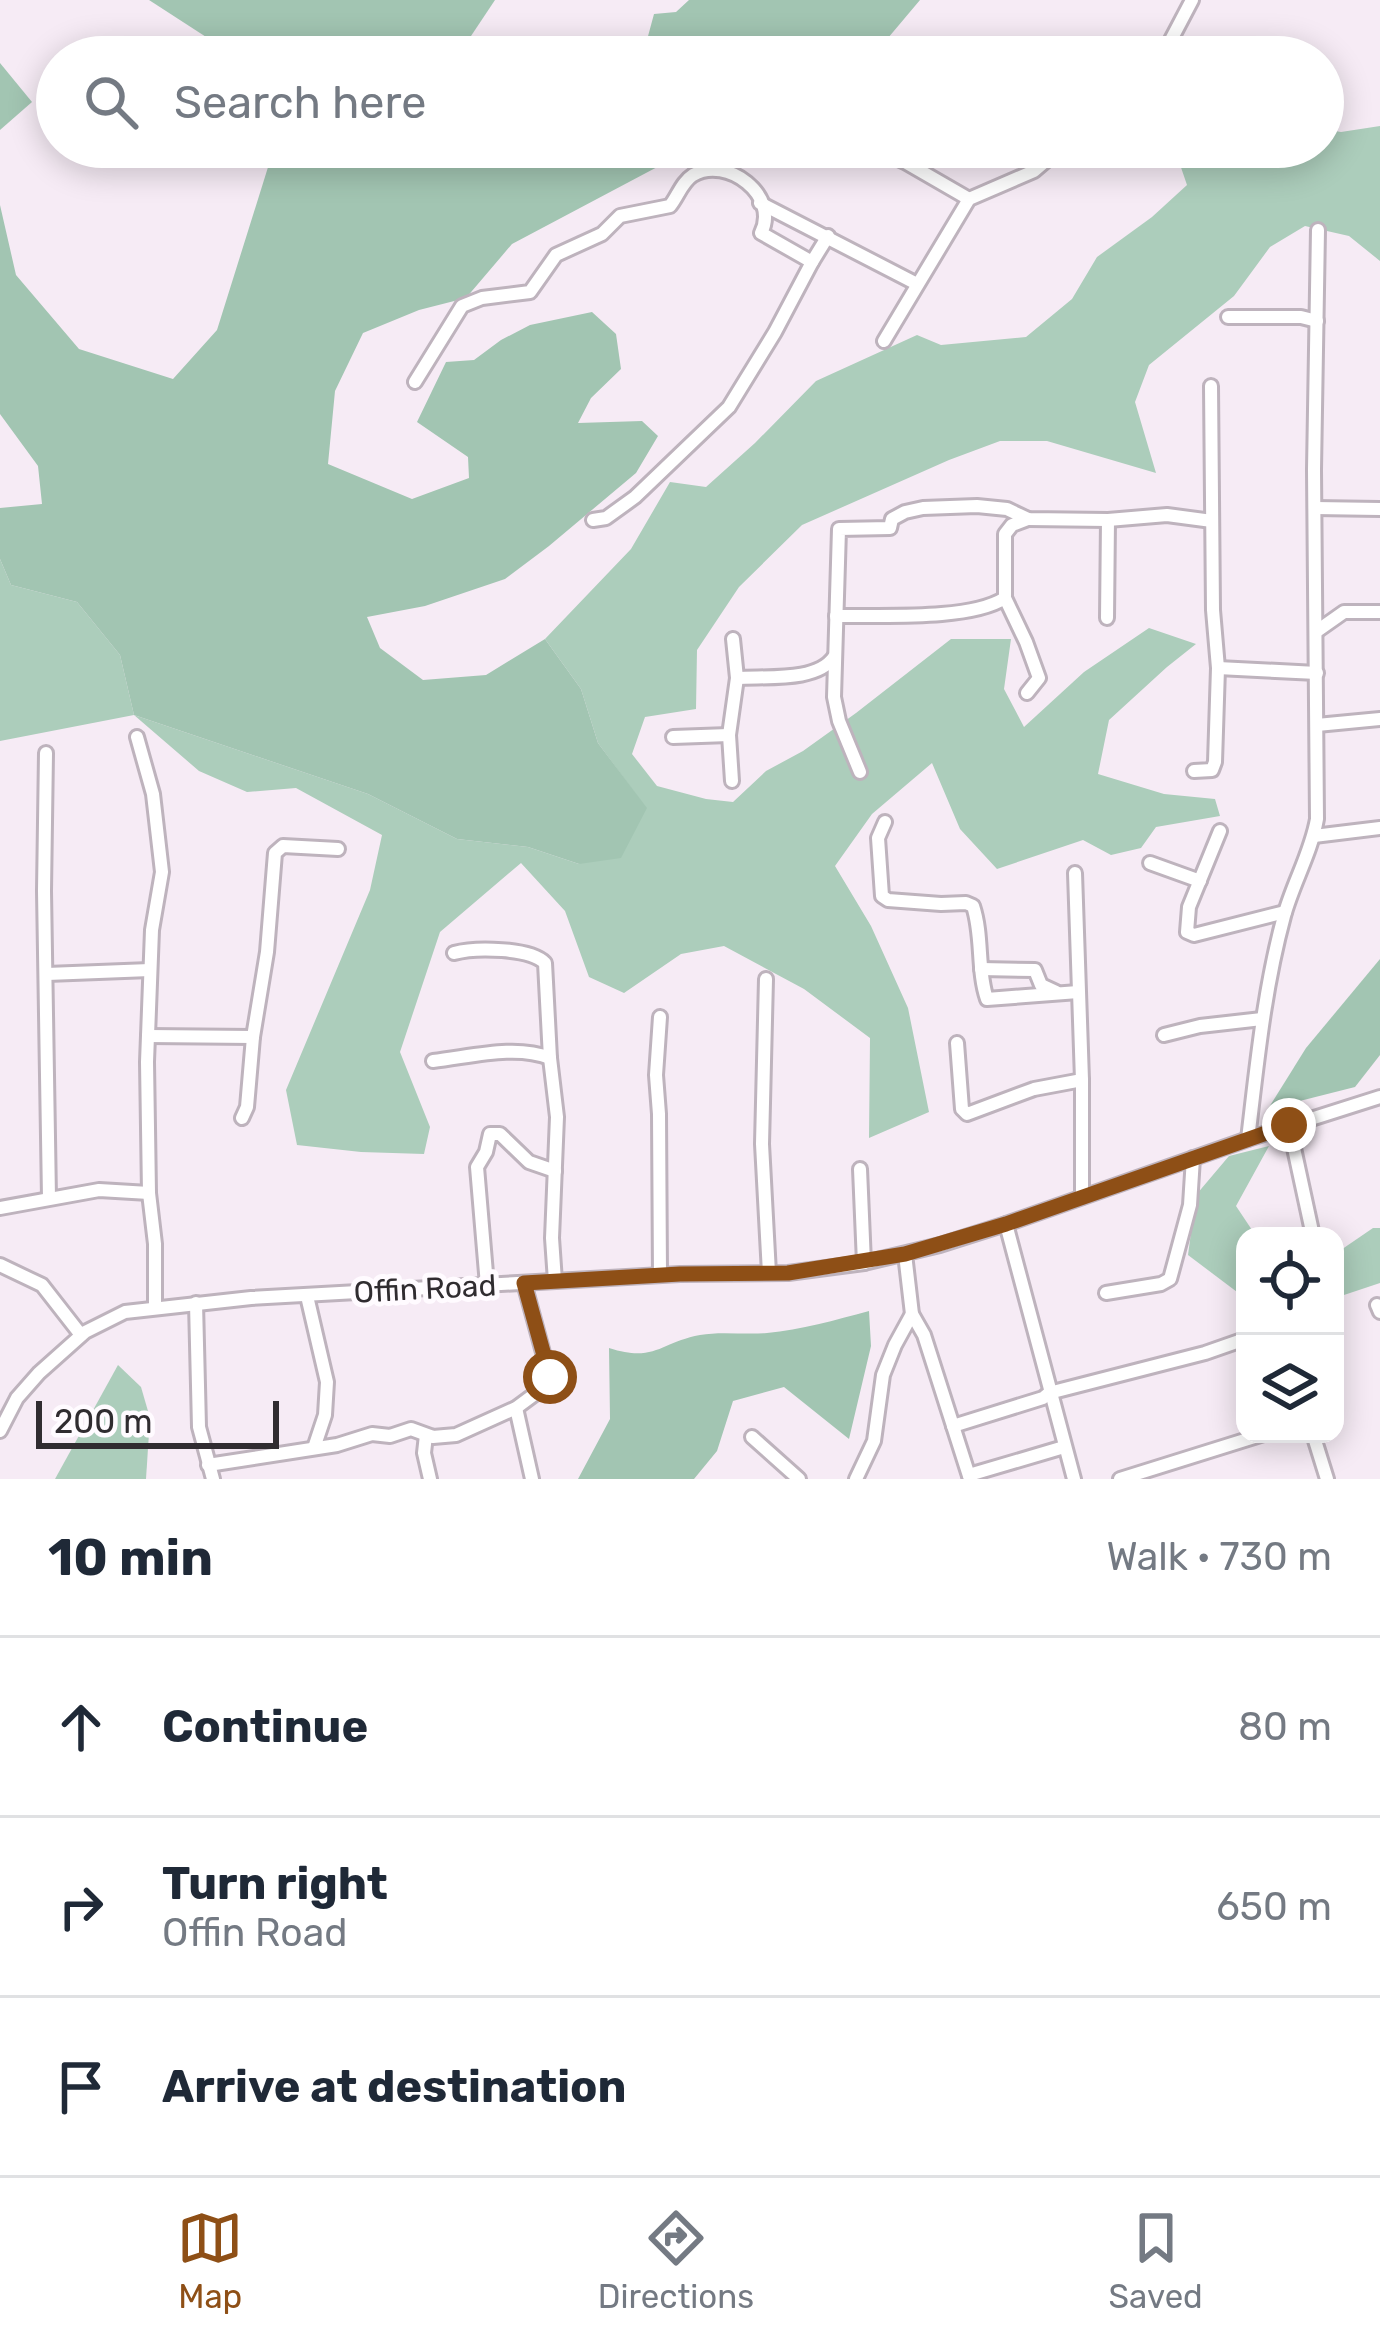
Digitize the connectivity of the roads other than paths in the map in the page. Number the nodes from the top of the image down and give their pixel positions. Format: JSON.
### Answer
{"nodes":[{"id":1,"x":1192,"y":0,"type":"edge"},
{"id":2,"x":1173,"y":36,"type":"edge"},
{"id":3,"x":917,"y":168,"type":"edge"},
{"id":4,"x":1038,"y":168,"type":"edge"},
{"id":5,"x":969,"y":199,"type":"junction"},
{"id":6,"x":760,"y":203,"type":"junction"},
{"id":7,"x":1318,"y":230,"type":"dead end"},
{"id":8,"x":828,"y":236,"type":"junction"},
{"id":9,"x":812,"y":262,"type":"junction"},
{"id":10,"x":916,"y":284,"type":"junction"},
{"id":11,"x":1228,"y":317,"type":"dead end"},
{"id":12,"x":1317,"y":322,"type":"junction"},
{"id":13,"x":884,"y":340,"type":"dead end"},
{"id":14,"x":415,"y":382,"type":"dead end"},
{"id":15,"x":1211,"y":386,"type":"dead end"},
{"id":16,"x":1315,"y":508,"type":"junction"},
{"id":17,"x":1380,"y":509,"type":"edge"},
{"id":18,"x":1028,"y":519,"type":"junction"},
{"id":19,"x":593,"y":520,"type":"dead end"},
{"id":20,"x":1108,"y":520,"type":"junction"},
{"id":21,"x":1212,"y":521,"type":"junction"},
{"id":22,"x":1005,"y":598,"type":"junction"},
{"id":23,"x":1380,"y":612,"type":"edge"},
{"id":24,"x":836,"y":616,"type":"junction"},
{"id":25,"x":1107,"y":618,"type":"dead end"},
{"id":26,"x":1317,"y":632,"type":"junction"},
{"id":27,"x":733,"y":639,"type":"dead end"},
{"id":28,"x":835,"y":656,"type":"junction"},
{"id":29,"x":1218,"y":668,"type":"junction"},
{"id":30,"x":1317,"y":673,"type":"junction"},
{"id":31,"x":737,"y":678,"type":"junction"},
{"id":32,"x":1028,"y":693,"type":"dead end"},
{"id":33,"x":1380,"y":719,"type":"edge"},
{"id":34,"x":1317,"y":725,"type":"junction"},
{"id":35,"x":729,"y":735,"type":"junction"},
{"id":36,"x":137,"y":737,"type":"dead end"},
{"id":37,"x":673,"y":737,"type":"dead end"},
{"id":38,"x":46,"y":753,"type":"dead end"},
{"id":39,"x":1194,"y":771,"type":"dead end"},
{"id":40,"x":860,"y":772,"type":"dead end"},
{"id":41,"x":731,"y":781,"type":"dead end"},
{"id":42,"x":885,"y":822,"type":"dead end"},
{"id":43,"x":1380,"y":828,"type":"edge"},
{"id":44,"x":1220,"y":831,"type":"dead end"},
{"id":45,"x":1314,"y":836,"type":"junction"},
{"id":46,"x":338,"y":849,"type":"dead end"},
{"id":47,"x":1150,"y":863,"type":"dead end"},
{"id":48,"x":1075,"y":873,"type":"dead end"},
{"id":49,"x":1200,"y":881,"type":"junction"},
{"id":50,"x":1285,"y":912,"type":"junction"},
{"id":51,"x":454,"y":952,"type":"dead end"},
{"id":52,"x":981,"y":969,"type":"junction"},
{"id":53,"x":151,"y":970,"type":"junction"},
{"id":54,"x":47,"y":974,"type":"junction"},
{"id":55,"x":766,"y":979,"type":"dead end"},
{"id":56,"x":1078,"y":992,"type":"junction"},
{"id":57,"x":1057,"y":993,"type":"junction"},
{"id":58,"x":659,"y":1017,"type":"dead end"},
{"id":59,"x":1262,"y":1019,"type":"junction"},
{"id":60,"x":1164,"y":1035,"type":"dead end"},
{"id":61,"x":148,"y":1036,"type":"junction"},
{"id":62,"x":253,"y":1037,"type":"junction"},
{"id":63,"x":957,"y":1043,"type":"dead end"},
{"id":64,"x":550,"y":1058,"type":"junction"},
{"id":65,"x":433,"y":1061,"type":"dead end"},
{"id":66,"x":1082,"y":1080,"type":"junction"},
{"id":67,"x":1380,"y":1097,"type":"edge"},
{"id":68,"x":242,"y":1118,"type":"dead end"},
{"id":69,"x":1289,"y":1125,"type":"junction"},
{"id":70,"x":1248,"y":1139,"type":"junction"},
{"id":71,"x":1193,"y":1158,"type":"junction"},
{"id":72,"x":860,"y":1169,"type":"dead end"},
{"id":73,"x":555,"y":1171,"type":"junction"},
{"id":74,"x":148,"y":1193,"type":"junction"},
{"id":75,"x":1082,"y":1196,"type":"junction"},
{"id":76,"x":49,"y":1198,"type":"junction"},
{"id":77,"x":0,"y":1208,"type":"edge"},
{"id":78,"x":1006,"y":1224,"type":"junction"},
{"id":79,"x":1311,"y":1227,"type":"edge"},
{"id":80,"x":905,"y":1254,"type":"junction"},
{"id":81,"x":864,"y":1263,"type":"junction"},
{"id":82,"x":0,"y":1264,"type":"edge"},
{"id":83,"x":769,"y":1273,"type":"junction"},
{"id":84,"x":660,"y":1275,"type":"junction"},
{"id":85,"x":555,"y":1281,"type":"junction"},
{"id":86,"x":524,"y":1283,"type":"junction"},
{"id":87,"x":488,"y":1285,"type":"junction"},
{"id":88,"x":1106,"y":1293,"type":"dead end"},
{"id":89,"x":307,"y":1296,"type":"junction"},
{"id":90,"x":196,"y":1304,"type":"junction"},
{"id":91,"x":155,"y":1308,"type":"junction"},
{"id":92,"x":912,"y":1314,"type":"junction"},
{"id":93,"x":81,"y":1335,"type":"junction"},
{"id":94,"x":1236,"y":1342,"type":"edge"},
{"id":95,"x":1049,"y":1393,"type":"junction"},
{"id":96,"x":515,"y":1408,"type":"junction"},
{"id":97,"x":953,"y":1426,"type":"junction"},
{"id":98,"x":0,"y":1431,"type":"edge"},
{"id":99,"x":426,"y":1435,"type":"junction"},
{"id":100,"x":752,"y":1437,"type":"dead end"},
{"id":101,"x":1236,"y":1443,"type":"edge"},
{"id":102,"x":1315,"y":1443,"type":"edge"},
{"id":103,"x":1064,"y":1447,"type":"junction"},
{"id":104,"x":314,"y":1448,"type":"junction"},
{"id":105,"x":210,"y":1472,"type":"edge"},
{"id":106,"x":969,"y":1477,"type":"edge"},
{"id":107,"x":1326,"y":1477,"type":"edge"},
{"id":108,"x":430,"y":1479,"type":"edge"},
{"id":109,"x":532,"y":1479,"type":"edge"},
{"id":110,"x":799,"y":1479,"type":"edge"},
{"id":111,"x":856,"y":1479,"type":"edge"},
{"id":112,"x":1074,"y":1479,"type":"edge"},
{"id":113,"x":1120,"y":1479,"type":"edge"},
{"id":114,"x":1308,"y":1479,"type":"edge"}],
"edges":[{"from":1,"to":2,"type":"street"},
{"from":3,"to":5,"type":"street"},
{"from":4,"to":5,"type":"street"},
{"from":5,"to":10,"type":"street"},
{"from":6,"to":8,"type":"street"},
{"from":6,"to":9,"type":"street"},
{"from":6,"to":14,"type":"street"},
{"from":7,"to":12,"type":"street"},
{"from":8,"to":9,"type":"street"},
{"from":8,"to":10,"type":"street"},
{"from":9,"to":19,"type":"street"},
{"from":10,"to":13,"type":"street"},
{"from":11,"to":12,"type":"street"},
{"from":12,"to":16,"type":"street"},
{"from":15,"to":21,"type":"street"},
{"from":16,"to":17,"type":"street"},
{"from":16,"to":26,"type":"street"},
{"from":18,"to":20,"type":"street"},
{"from":18,"to":22,"type":"street"},
{"from":18,"to":24,"type":"street"},
{"from":20,"to":21,"type":"street"},
{"from":20,"to":25,"type":"street"},
{"from":21,"to":29,"type":"street"},
{"from":22,"to":24,"type":"street"},
{"from":22,"to":32,"type":"street"},
{"from":23,"to":26,"type":"street"},
{"from":24,"to":28,"type":"street"},
{"from":26,"to":30,"type":"street"},
{"from":27,"to":31,"type":"street"},
{"from":28,"to":31,"type":"street"},
{"from":28,"to":40,"type":"street"},
{"from":29,"to":30,"type":"street"},
{"from":29,"to":39,"type":"street"},
{"from":30,"to":34,"type":"street"},
{"from":31,"to":35,"type":"street"},
{"from":33,"to":34,"type":"street"},
{"from":34,"to":45,"type":"street"},
{"from":35,"to":37,"type":"street"},
{"from":35,"to":41,"type":"street"},
{"from":36,"to":53,"type":"street"},
{"from":38,"to":54,"type":"street"},
{"from":42,"to":52,"type":"street"},
{"from":43,"to":45,"type":"street"},
{"from":44,"to":49,"type":"street"},
{"from":45,"to":50,"type":"street"},
{"from":46,"to":62,"type":"street"},
{"from":47,"to":49,"type":"street"},
{"from":48,"to":56,"type":"street"},
{"from":49,"to":50,"type":"street"},
{"from":50,"to":59,"type":"street"},
{"from":51,"to":64,"type":"street"},
{"from":52,"to":57,"type":"street"},
{"from":52,"to":57,"type":"street"},
{"from":53,"to":54,"type":"street"},
{"from":53,"to":61,"type":"street"},
{"from":54,"to":76,"type":"street"},
{"from":55,"to":83,"type":"street"},
{"from":56,"to":57,"type":"street"},
{"from":56,"to":66,"type":"street"},
{"from":58,"to":84,"type":"street"},
{"from":59,"to":60,"type":"street"},
{"from":59,"to":70,"type":"street"},
{"from":61,"to":62,"type":"street"},
{"from":61,"to":74,"type":"street"},
{"from":62,"to":68,"type":"street"},
{"from":63,"to":66,"type":"street"},
{"from":64,"to":65,"type":"street"},
{"from":64,"to":73,"type":"street"},
{"from":66,"to":75,"type":"street"},
{"from":67,"to":69,"type":"street","name":"Offin Road"},
{"from":69,"to":70,"type":"street","name":"Offin Road"},
{"from":69,"to":79,"type":"street"},
{"from":70,"to":71,"type":"street","name":"Offin Road"},
{"from":71,"to":75,"type":"street","name":"Offin Road"},
{"from":71,"to":88,"type":"street"},
{"from":72,"to":81,"type":"street"},
{"from":73,"to":85,"type":"street"},
{"from":73,"to":87,"type":"street"},
{"from":74,"to":76,"type":"street"},
{"from":74,"to":91,"type":"street"},
{"from":75,"to":78,"type":"street","name":"Offin Road"},
{"from":76,"to":77,"type":"street"},
{"from":78,"to":80,"type":"street","name":"Offin Road"},
{"from":78,"to":95,"type":"street"},
{"from":80,"to":81,"type":"street","name":"Offin Road"},
{"from":80,"to":92,"type":"street"},
{"from":81,"to":83,"type":"street","name":"Offin Road"},
{"from":82,"to":93,"type":"street"},
{"from":83,"to":84,"type":"street","name":"Offin Road"},
{"from":84,"to":85,"type":"street","name":"Offin Road"},
{"from":85,"to":86,"type":"street","name":"Offin Road"},
{"from":86,"to":87,"type":"street","name":"Offin Road"},
{"from":86,"to":96,"type":"street"},
{"from":87,"to":89,"type":"street","name":"Offin Road"},
{"from":89,"to":90,"type":"street","name":"Offin Road"},
{"from":89,"to":104,"type":"street"},
{"from":90,"to":91,"type":"street","name":"Offin Road"},
{"from":90,"to":105,"type":"street"},
{"from":91,"to":93,"type":"street","name":"Offin Road"},
{"from":92,"to":97,"type":"street"},
{"from":92,"to":111,"type":"street"},
{"from":93,"to":98,"type":"street","name":"Offin Road"},
{"from":94,"to":95,"type":"street"},
{"from":95,"to":97,"type":"street"},
{"from":95,"to":103,"type":"street"},
{"from":96,"to":99,"type":"street"},
{"from":96,"to":109,"type":"street"},
{"from":97,"to":106,"type":"street"},
{"from":99,"to":104,"type":"street"},
{"from":99,"to":108,"type":"street"},
{"from":100,"to":110,"type":"street"},
{"from":101,"to":113,"type":"street"},
{"from":102,"to":107,"type":"street"},
{"from":103,"to":106,"type":"street"},
{"from":103,"to":112,"type":"street"},
{"from":104,"to":105,"type":"street"},
{"from":107,"to":114,"type":"street"}]}
